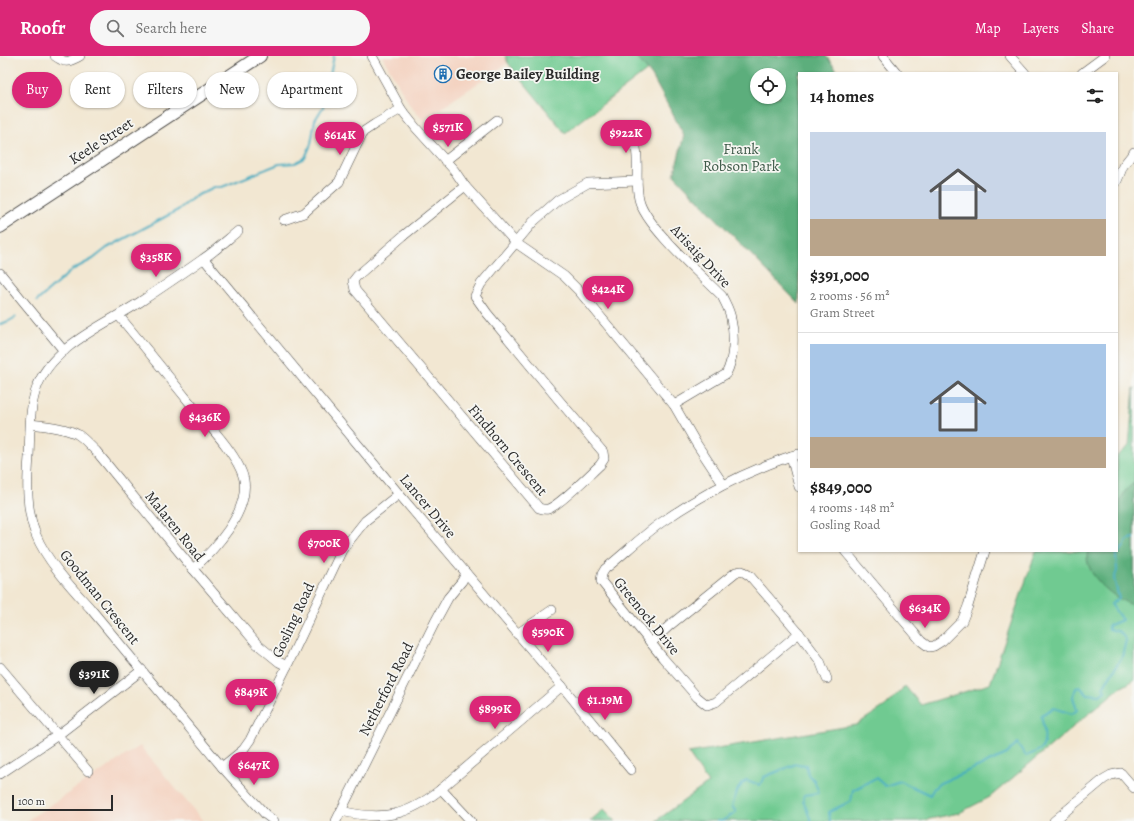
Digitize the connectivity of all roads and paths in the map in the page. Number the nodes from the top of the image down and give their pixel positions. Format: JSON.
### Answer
{"nodes":[{"id":1,"x":55,"y":56,"type":"edge"},
{"id":2,"x":80,"y":56,"type":"edge"},
{"id":3,"x":260,"y":56,"type":"edge"},
{"id":4,"x":372,"y":56,"type":"edge"},
{"id":5,"x":883,"y":56,"type":"edge"},
{"id":6,"x":1010,"y":56,"type":"edge"},
{"id":7,"x":1105,"y":56,"type":"edge"},
{"id":8,"x":896,"y":72,"type":"edge"},
{"id":9,"x":1024,"y":72,"type":"edge"},
{"id":10,"x":1083,"y":72,"type":"edge"},
{"id":11,"x":401,"y":109,"type":"junction"},
{"id":12,"x":496,"y":120,"type":"dead end"},
{"id":13,"x":629,"y":124,"type":"dead end"},
{"id":14,"x":1134,"y":152,"type":"edge"},
{"id":15,"x":445,"y":161,"type":"junction"},
{"id":16,"x":1118,"y":178,"type":"edge"},
{"id":17,"x":637,"y":181,"type":"junction"},
{"id":18,"x":465,"y":186,"type":"junction"},
{"id":19,"x":284,"y":220,"type":"dead end"},
{"id":20,"x":0,"y":227,"type":"edge"},
{"id":21,"x":238,"y":231,"type":"dead end"},
{"id":22,"x":516,"y":243,"type":"junction"},
{"id":23,"x":204,"y":259,"type":"junction"},
{"id":24,"x":0,"y":273,"type":"edge"},
{"id":25,"x":119,"y":316,"type":"junction"},
{"id":26,"x":64,"y":351,"type":"junction"},
{"id":27,"x":674,"y":405,"type":"junction"},
{"id":28,"x":31,"y":424,"type":"junction"},
{"id":29,"x":795,"y":455,"type":"edge"},
{"id":30,"x":798,"y":479,"type":"edge"},
{"id":31,"x":723,"y":484,"type":"junction"},
{"id":32,"x":400,"y":494,"type":"junction"},
{"id":33,"x":846,"y":552,"type":"edge"},
{"id":34,"x":985,"y":552,"type":"edge"},
{"id":35,"x":193,"y":570,"type":"junction"},
{"id":36,"x":466,"y":572,"type":"junction"},
{"id":37,"x":552,"y":610,"type":"dead end"},
{"id":38,"x":799,"y":633,"type":"junction"},
{"id":39,"x":517,"y":634,"type":"junction"},
{"id":40,"x":651,"y":643,"type":"junction"},
{"id":41,"x":287,"y":666,"type":"junction"},
{"id":42,"x":0,"y":667,"type":"edge"},
{"id":43,"x":142,"y":670,"type":"junction"},
{"id":44,"x":827,"y":679,"type":"dead end"},
{"id":45,"x":562,"y":686,"type":"junction"},
{"id":46,"x":58,"y":735,"type":"junction"},
{"id":47,"x":222,"y":767,"type":"junction"},
{"id":48,"x":631,"y":770,"type":"dead end"},
{"id":49,"x":88,"y":771,"type":"dead end"},
{"id":50,"x":0,"y":774,"type":"edge"},
{"id":51,"x":1134,"y":788,"type":"edge"},
{"id":52,"x":441,"y":789,"type":"junction"},
{"id":53,"x":341,"y":811,"type":"junction"},
{"id":54,"x":274,"y":821,"type":"edge"},
{"id":55,"x":336,"y":821,"type":"edge"},
{"id":56,"x":471,"y":821,"type":"edge"},
{"id":57,"x":1054,"y":821,"type":"edge"}],
"edges":[{"from":1,"to":2,"type":"street"},
{"from":3,"to":20,"type":"main road","name":"Keele Street"},
{"from":4,"to":11,"type":"street"},
{"from":5,"to":8,"type":"street"},
{"from":6,"to":9,"type":"street"},
{"from":7,"to":10,"type":"street"},
{"from":11,"to":15,"type":"street"},
{"from":11,"to":19,"type":"street"},
{"from":12,"to":15,"type":"street"},
{"from":13,"to":17,"type":"street","name":"Arisaig Drive"},
{"from":14,"to":16,"type":"street"},
{"from":15,"to":18,"type":"street"},
{"from":17,"to":22,"type":"street"},
{"from":17,"to":27,"type":"street","name":"Arisaig Drive"},
{"from":18,"to":22,"type":"street"},
{"from":18,"to":22,"type":"street","name":"Findhorn Crescent"},
{"from":21,"to":23,"type":"street","name":"Goodman Crescent"},
{"from":22,"to":27,"type":"street"},
{"from":23,"to":25,"type":"street","name":"Goodman Crescent"},
{"from":23,"to":32,"type":"street","name":"Lancer Drive"},
{"from":24,"to":26,"type":"street"},
{"from":25,"to":26,"type":"street","name":"Goodman Crescent"},
{"from":25,"to":35,"type":"street"},
{"from":26,"to":28,"type":"street","name":"Goodman Crescent"},
{"from":27,"to":31,"type":"street"},
{"from":28,"to":35,"type":"street","name":"Malaren Road"},
{"from":28,"to":43,"type":"street","name":"Goodman Crescent"},
{"from":29,"to":30,"type":"street"},
{"from":29,"to":31,"type":"street","name":"Greenock Drive"},
{"from":31,"to":40,"type":"street","name":"Greenock Drive"},
{"from":32,"to":36,"type":"street","name":"Lancer Drive"},
{"from":32,"to":41,"type":"street","name":"Gosling Road"},
{"from":33,"to":34,"type":"street"},
{"from":35,"to":41,"type":"street","name":"Malaren Road"},
{"from":36,"to":39,"type":"street","name":"Lancer Drive"},
{"from":36,"to":53,"type":"street","name":"Netherford Road"},
{"from":37,"to":39,"type":"street"},
{"from":38,"to":40,"type":"street","name":"Greenock Drive"},
{"from":38,"to":40,"type":"street"},
{"from":38,"to":44,"type":"street"},
{"from":39,"to":45,"type":"street","name":"Lancer Drive"},
{"from":41,"to":47,"type":"street","name":"Gosling Road"},
{"from":42,"to":46,"type":"street"},
{"from":43,"to":46,"type":"street"},
{"from":43,"to":47,"type":"street","name":"Goodman Crescent"},
{"from":45,"to":48,"type":"street","name":"Lancer Drive"},
{"from":45,"to":52,"type":"street"},
{"from":46,"to":49,"type":"street"},
{"from":46,"to":50,"type":"street"},
{"from":47,"to":54,"type":"street","name":"Goodman Crescent"},
{"from":51,"to":57,"type":"street"},
{"from":52,"to":53,"type":"street"},
{"from":52,"to":56,"type":"street"},
{"from":53,"to":55,"type":"street","name":"Netherford Road"}]}
